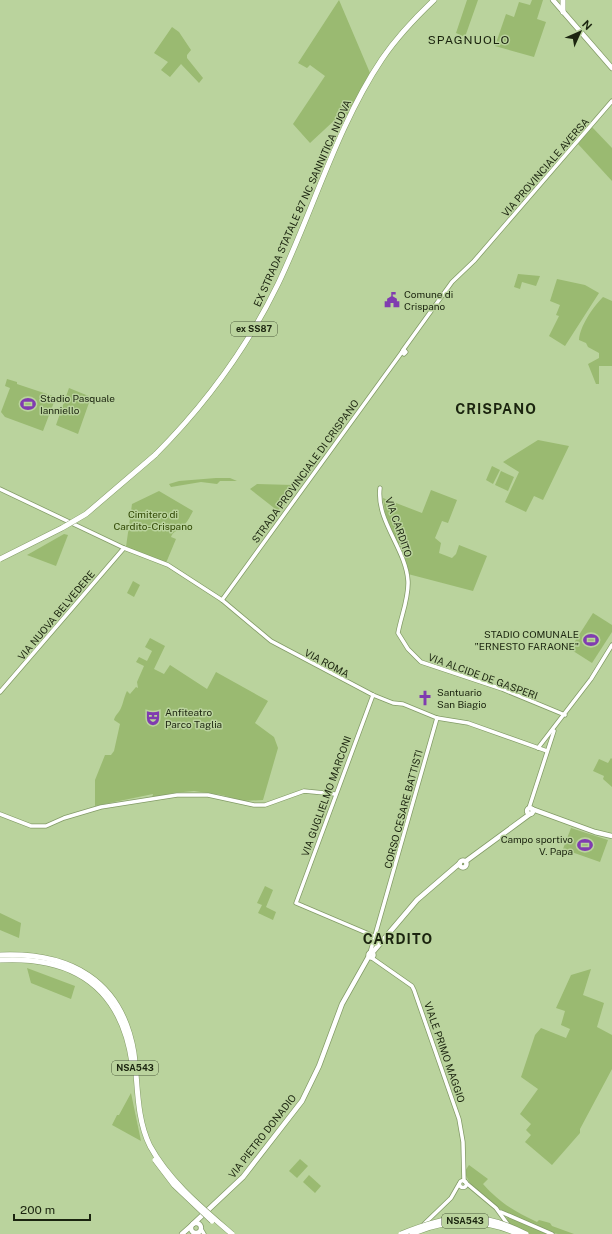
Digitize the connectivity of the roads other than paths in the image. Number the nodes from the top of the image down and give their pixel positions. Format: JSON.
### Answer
{"nodes":[{"id":1,"x":434,"y":0,"type":"edge"},
{"id":2,"x":553,"y":0,"type":"edge"},
{"id":3,"x":563,"y":0,"type":"edge"},
{"id":4,"x":563,"y":12,"type":"junction"},
{"id":5,"x":612,"y":68,"type":"edge"},
{"id":6,"x":612,"y":101,"type":"edge"},
{"id":7,"x":474,"y":261,"type":"joint"},
{"id":8,"x":380,"y":488,"type":"dead end"},
{"id":9,"x":0,"y":489,"type":"edge"},
{"id":10,"x":124,"y":548,"type":"junction"},
{"id":11,"x":0,"y":559,"type":"edge"},
{"id":12,"x":406,"y":572,"type":"joint"},
{"id":13,"x":222,"y":600,"type":"junction"},
{"id":14,"x":612,"y":645,"type":"edge"},
{"id":15,"x":0,"y":692,"type":"edge"},
{"id":16,"x":373,"y":695,"type":"junction"},
{"id":17,"x":565,"y":715,"type":"junction"},
{"id":18,"x":437,"y":718,"type":"junction"},
{"id":19,"x":555,"y":728,"type":"junction"},
{"id":20,"x":547,"y":737,"type":"junction"},
{"id":21,"x":551,"y":740,"type":"junction"},
{"id":22,"x":538,"y":748,"type":"junction"},
{"id":23,"x":547,"y":751,"type":"junction"},
{"id":24,"x":335,"y":794,"type":"junction"},
{"id":25,"x":530,"y":812,"type":"junction"},
{"id":26,"x":0,"y":814,"type":"edge"},
{"id":27,"x":611,"y":836,"type":"edge"},
{"id":28,"x":376,"y":937,"type":"junction"},
{"id":29,"x":0,"y":955,"type":"edge"},
{"id":30,"x":372,"y":956,"type":"junction"},
{"id":31,"x":0,"y":960,"type":"edge"},
{"id":32,"x":462,"y":1182,"type":"junction"},
{"id":33,"x":464,"y":1187,"type":"junction"},
{"id":34,"x":455,"y":1190,"type":"junction"},
{"id":35,"x":479,"y":1193,"type":"junction"},
{"id":36,"x":496,"y":1208,"type":"junction"},
{"id":37,"x":202,"y":1215,"type":"junction"},
{"id":38,"x":192,"y":1225,"type":"junction"},
{"id":39,"x":202,"y":1230,"type":"edge"},
{"id":40,"x":182,"y":1234,"type":"edge"},
{"id":41,"x":195,"y":1234,"type":"edge"},
{"id":42,"x":227,"y":1234,"type":"edge"},
{"id":43,"x":232,"y":1234,"type":"edge"},
{"id":44,"x":400,"y":1234,"type":"edge"},
{"id":45,"x":411,"y":1234,"type":"edge"},
{"id":46,"x":512,"y":1234,"type":"edge"},
{"id":47,"x":518,"y":1234,"type":"edge"},
{"id":48,"x":526,"y":1234,"type":"edge"},
{"id":49,"x":552,"y":1234,"type":"edge"}],
"edges":[{"from":1,"to":11,"type":"highway","name":"EX STRADA STATALE 87 NC SANNITICA NUOVA","number":"ex SS87","bridge":true},
{"from":2,"to":4,"type":"main road"},
{"from":3,"to":4,"type":"highway"},
{"from":4,"to":5,"type":"main road"},
{"from":6,"to":7,"type":"street","name":"VIA PROVINCIALE AVERSA"},
{"from":7,"to":13,"type":"street","name":"STRADA PROVINCIALE DI CRISPANO"},
{"from":8,"to":12,"type":"street","name":"VIA CARDITO"},
{"from":9,"to":10,"type":"street","name":"VIA ROMA"},
{"from":10,"to":13,"type":"street","name":"VIA ROMA"},
{"from":10,"to":15,"type":"street","name":"VIA NUOVA BELVEDERE"},
{"from":12,"to":17,"type":"street","name":"VIA ALCIDE DE GASPERI"},
{"from":13,"to":16,"type":"street","name":"VIA ROMA"},
{"from":14,"to":17,"type":"street"},
{"from":16,"to":18,"type":"street","name":"VIA ROMA"},
{"from":16,"to":24,"type":"street","name":"VIA GUGLIELMO MARCONI"},
{"from":17,"to":19,"type":"street"},
{"from":18,"to":22,"type":"street","name":"VIA ROMA"},
{"from":18,"to":28,"type":"street","name":"CORSO CESARE BATTISTI"},
{"from":19,"to":20,"type":"street"},
{"from":19,"to":21,"type":"street"},
{"from":20,"to":21,"type":"street"},
{"from":20,"to":22,"type":"street"},
{"from":21,"to":23,"type":"street"},
{"from":22,"to":23,"type":"street","name":"VIA ROMA"},
{"from":23,"to":25,"type":"street"},
{"from":24,"to":26,"type":"street"},
{"from":24,"to":28,"type":"street","name":"VIA GUGLIELMO MARCONI"},
{"from":25,"to":27,"type":"main road"},
{"from":25,"to":30,"type":"main road","name":"VIA PIETRO DONADIO"},
{"from":28,"to":30,"type":"street","name":"CORSO CESARE BATTISTI"},
{"from":29,"to":43,"type":"highway","number":"NSA543","bridge":true},
{"from":30,"to":32,"type":"street","name":"VIALE PRIMO MAGGIO"},
{"from":30,"to":37,"type":"main road","name":"VIA PIETRO DONADIO"},
{"from":31,"to":42,"type":"highway","number":"NSA543","bridge":true},
{"from":32,"to":33,"type":"street","name":"VIALE PRIMO MAGGIO"},
{"from":32,"to":33,"type":"street"},
{"from":32,"to":34,"type":"street"},
{"from":32,"to":35,"type":"street"},
{"from":33,"to":34,"type":"street"},
{"from":33,"to":35,"type":"street"},
{"from":34,"to":45,"type":"street"},
{"from":35,"to":36,"type":"street"},
{"from":36,"to":46,"type":"street"},
{"from":36,"to":49,"type":"street"},
{"from":37,"to":38,"type":"main road","name":"VIA PIETRO DONADIO"},
{"from":37,"to":39,"type":"main road"},
{"from":38,"to":39,"type":"main road"},
{"from":38,"to":40,"type":"main road","name":"VIA PIETRO DONADIO"},
{"from":38,"to":41,"type":"main road"},
{"from":39,"to":41,"type":"main road"},
{"from":44,"to":48,"type":"highway","number":"NSA543","bridge":true},
{"from":45,"to":47,"type":"highway","number":"NSA543","bridge":true}]}
